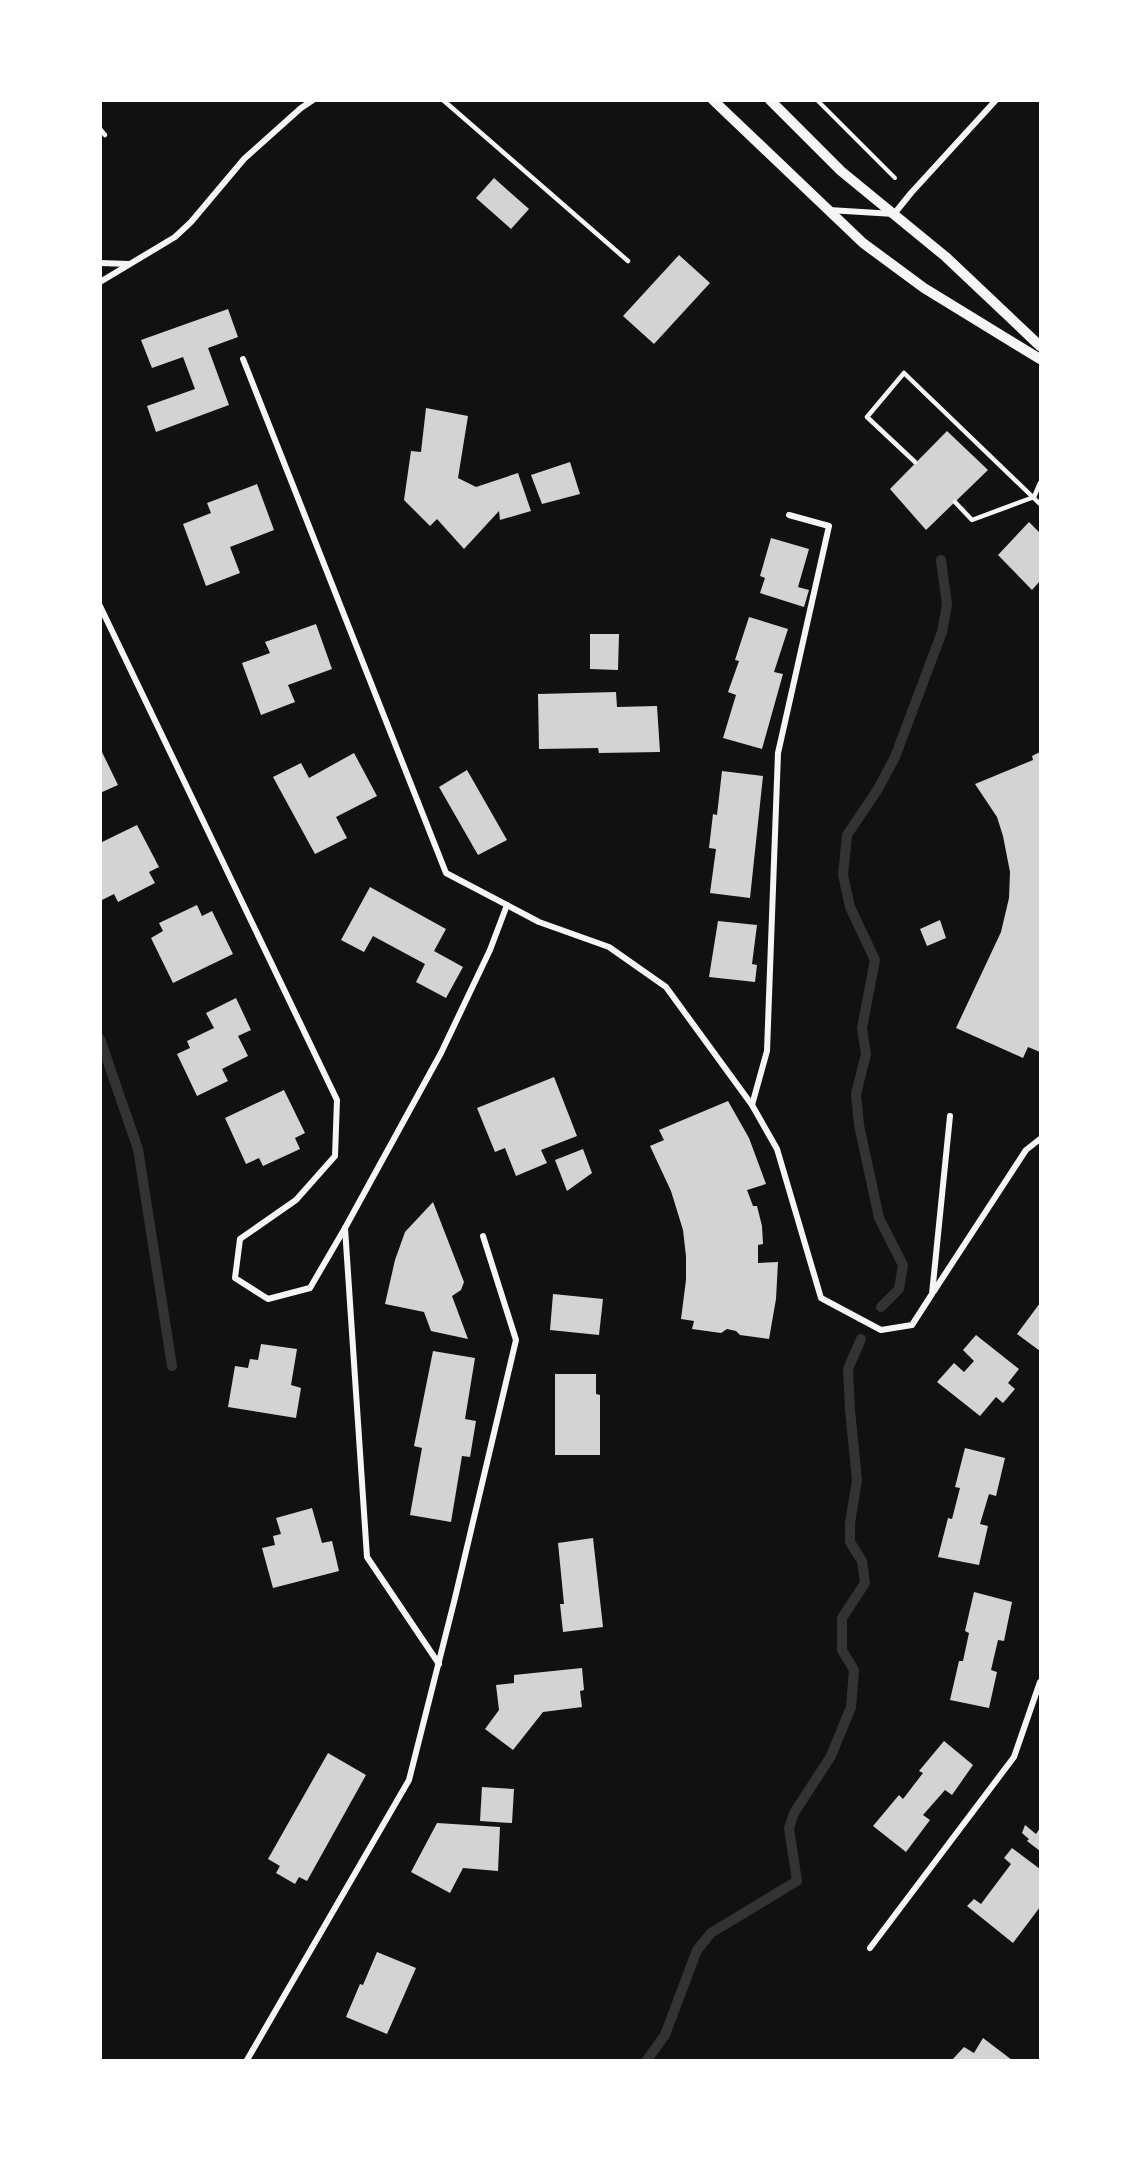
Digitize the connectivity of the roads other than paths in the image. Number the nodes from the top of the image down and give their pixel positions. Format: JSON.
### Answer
{"nodes":[{"id":1,"x":313,"y":100,"type":"edge"},
{"id":2,"x":443,"y":100,"type":"edge"},
{"id":3,"x":713,"y":100,"type":"edge"},
{"id":4,"x":770,"y":100,"type":"edge"},
{"id":5,"x":996,"y":100,"type":"edge"},
{"id":6,"x":100,"y":129,"type":"edge"},
{"id":7,"x":105,"y":135,"type":"dead end"},
{"id":8,"x":829,"y":210,"type":"junction"},
{"id":9,"x":894,"y":214,"type":"junction"},
{"id":10,"x":628,"y":261,"type":"dead end"},
{"id":11,"x":100,"y":263,"type":"edge"},
{"id":12,"x":129,"y":264,"type":"junction"},
{"id":13,"x":100,"y":282,"type":"edge"},
{"id":14,"x":1041,"y":346,"type":"edge"},
{"id":15,"x":243,"y":358,"type":"dead end"},
{"id":16,"x":1041,"y":360,"type":"edge"},
{"id":17,"x":915,"y":462,"type":"dead end"},
{"id":18,"x":1041,"y":483,"type":"edge"},
{"id":19,"x":1034,"y":497,"type":"junction"},
{"id":20,"x":955,"y":502,"type":"dead end"},
{"id":21,"x":1041,"y":504,"type":"edge"},
{"id":22,"x":789,"y":515,"type":"dead end"},
{"id":23,"x":100,"y":606,"type":"edge"},
{"id":24,"x":507,"y":905,"type":"junction"},
{"id":25,"x":752,"y":1105,"type":"junction"},
{"id":26,"x":950,"y":1116,"type":"dead end"},
{"id":27,"x":1041,"y":1138,"type":"edge"},
{"id":28,"x":345,"y":1228,"type":"junction"},
{"id":29,"x":483,"y":1236,"type":"dead end"},
{"id":30,"x":932,"y":1294,"type":"junction"},
{"id":31,"x":439,"y":1664,"type":"junction"},
{"id":32,"x":1041,"y":1682,"type":"edge"},
{"id":33,"x":870,"y":1948,"type":"dead end"},
{"id":34,"x":247,"y":2061,"type":"edge"}],
"edges":[{"from":1,"to":12,"type":"street"},
{"from":2,"to":10,"type":"lane"},
{"from":3,"to":8,"type":"street"},
{"from":4,"to":9,"type":"street"},
{"from":5,"to":9,"type":"street"},
{"from":6,"to":7,"type":"lane"},
{"from":8,"to":9,"type":"street"},
{"from":8,"to":16,"type":"street"},
{"from":9,"to":14,"type":"street"},
{"from":11,"to":12,"type":"street"},
{"from":12,"to":13,"type":"street"},
{"from":15,"to":24,"type":"street"},
{"from":17,"to":19,"type":"lane"},
{"from":18,"to":19,"type":"lane"},
{"from":19,"to":20,"type":"lane"},
{"from":19,"to":21,"type":"lane"},
{"from":22,"to":25,"type":"street"},
{"from":23,"to":28,"type":"street"},
{"from":24,"to":25,"type":"street"},
{"from":24,"to":28,"type":"street"},
{"from":25,"to":30,"type":"street"},
{"from":26,"to":30,"type":"street"},
{"from":27,"to":30,"type":"street"},
{"from":28,"to":31,"type":"street"},
{"from":29,"to":31,"type":"street"},
{"from":31,"to":34,"type":"street"},
{"from":32,"to":33,"type":"street"}]}
